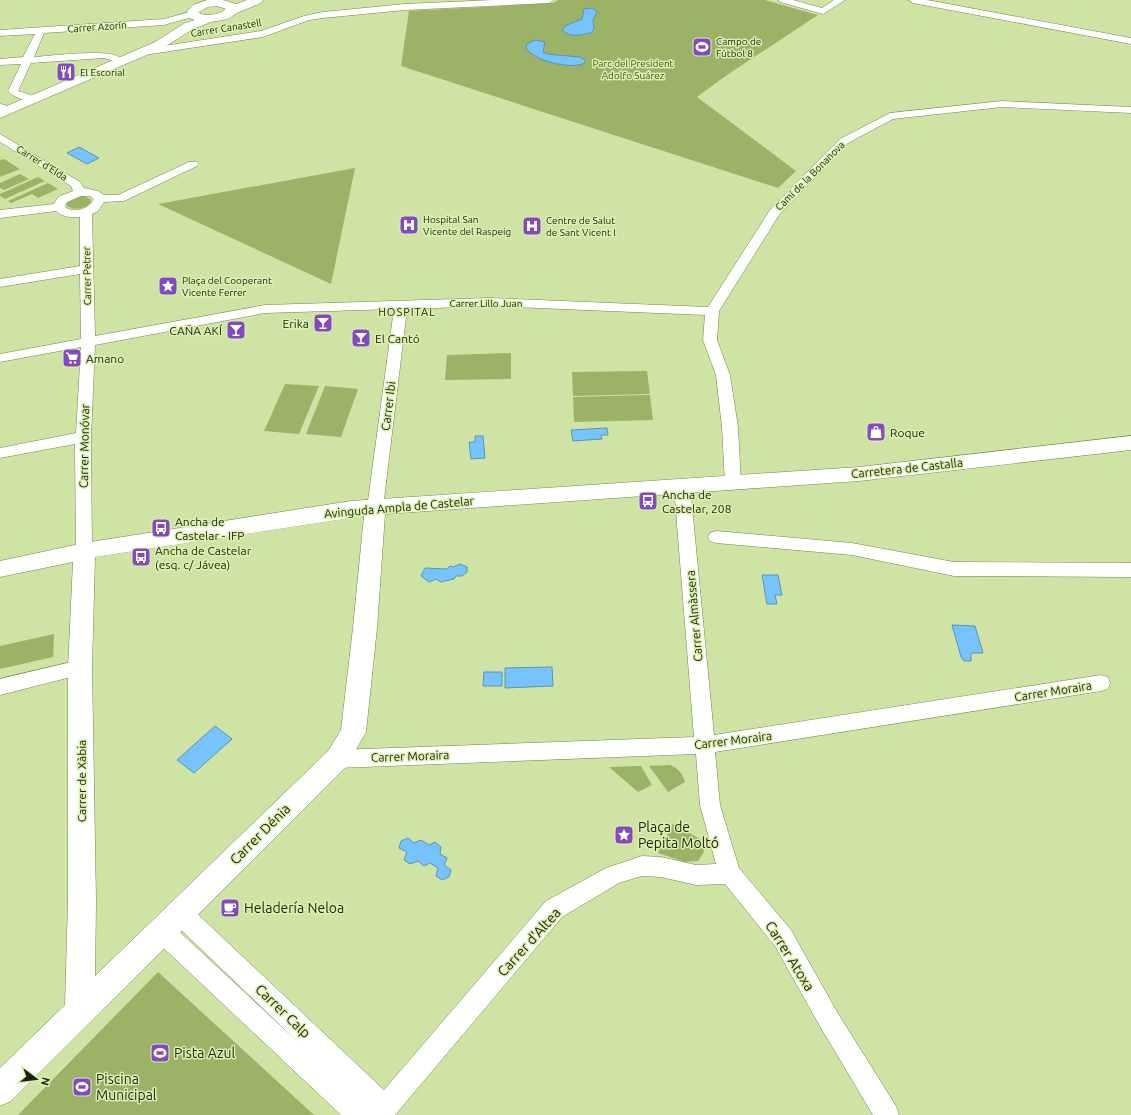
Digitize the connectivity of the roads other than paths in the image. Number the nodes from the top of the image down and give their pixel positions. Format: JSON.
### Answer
{"nodes":[{"id":1,"x":244,"y":0,"type":"edge"},
{"id":2,"x":257,"y":0,"type":"edge"},
{"id":3,"x":548,"y":0,"type":"edge"},
{"id":4,"x":783,"y":0,"type":"edge"},
{"id":5,"x":840,"y":0,"type":"edge"},
{"id":6,"x":913,"y":0,"type":"edge"},
{"id":7,"x":221,"y":4,"type":"edge"},
{"id":8,"x":198,"y":11,"type":"edge"},
{"id":9,"x":41,"y":30,"type":"junction"},
{"id":10,"x":0,"y":32,"type":"edge"},
{"id":11,"x":1131,"y":41,"type":"edge"},
{"id":12,"x":144,"y":52,"type":"junction"},
{"id":13,"x":115,"y":58,"type":"junction"},
{"id":14,"x":27,"y":60,"type":"junction"},
{"id":15,"x":0,"y":62,"type":"edge"},
{"id":16,"x":27,"y":97,"type":"junction"},
{"id":17,"x":1,"y":109,"type":"edge"},
{"id":18,"x":1131,"y":110,"type":"edge"},
{"id":19,"x":0,"y":137,"type":"edge"},
{"id":20,"x":193,"y":164,"type":"dead end"},
{"id":21,"x":80,"y":192,"type":"junction"},
{"id":22,"x":100,"y":199,"type":"junction"},
{"id":23,"x":58,"y":207,"type":"junction"},
{"id":24,"x":86,"y":211,"type":"junction"},
{"id":25,"x":0,"y":214,"type":"edge"},
{"id":26,"x":87,"y":269,"type":"junction"},
{"id":27,"x":0,"y":283,"type":"edge"},
{"id":28,"x":401,"y":305,"type":"junction"},
{"id":29,"x":712,"y":311,"type":"junction"},
{"id":30,"x":88,"y":341,"type":"junction"},
{"id":31,"x":0,"y":358,"type":"edge"},
{"id":32,"x":83,"y":437,"type":"junction"},
{"id":33,"x":1131,"y":443,"type":"edge"},
{"id":34,"x":0,"y":453,"type":"edge"},
{"id":35,"x":733,"y":483,"type":"junction"},
{"id":36,"x":682,"y":486,"type":"junction"},
{"id":37,"x":374,"y":508,"type":"junction"},
{"id":38,"x":716,"y":537,"type":"dead end"},
{"id":39,"x":84,"y":551,"type":"junction"},
{"id":40,"x":0,"y":569,"type":"edge"},
{"id":41,"x":1131,"y":570,"type":"edge"},
{"id":42,"x":80,"y":668,"type":"junction"},
{"id":43,"x":1101,"y":683,"type":"dead end"},
{"id":44,"x":0,"y":687,"type":"edge"},
{"id":45,"x":705,"y":745,"type":"junction"},
{"id":46,"x":337,"y":759,"type":"junction"},
{"id":47,"x":730,"y":874,"type":"junction"},
{"id":48,"x":171,"y":922,"type":"junction"},
{"id":49,"x":80,"y":1010,"type":"junction"},
{"id":50,"x":0,"y":1090,"type":"edge"},
{"id":51,"x":382,"y":1112,"type":"edge"},
{"id":52,"x":359,"y":1115,"type":"edge"},
{"id":53,"x":887,"y":1115,"type":"edge"}],
"edges":[{"from":1,"to":7,"type":"main road"},
{"from":2,"to":7,"type":"main road"},
{"from":3,"to":12,"type":"street","name":"Carrer Canastell"},
{"from":4,"to":5,"type":"street"},
{"from":6,"to":11,"type":"street"},
{"from":7,"to":8,"type":"main road"},
{"from":7,"to":8,"type":"main road"},
{"from":8,"to":9,"type":"street","name":"Carrer Azorín"},
{"from":8,"to":12,"type":"main road"},
{"from":8,"to":13,"type":"main road"},
{"from":9,"to":10,"type":"street","name":"Carrer Azorín"},
{"from":9,"to":14,"type":"street"},
{"from":12,"to":17,"type":"main road"},
{"from":13,"to":14,"type":"street"},
{"from":13,"to":16,"type":"main road"},
{"from":14,"to":15,"type":"street"},
{"from":14,"to":16,"type":"street"},
{"from":16,"to":17,"type":"main road"},
{"from":18,"to":29,"type":"street","name":"Camí de la Bonanova"},
{"from":19,"to":21,"type":"street","name":"Carrer d’Elda"},
{"from":20,"to":22,"type":"street"},
{"from":21,"to":22,"type":"street"},
{"from":21,"to":23,"type":"street"},
{"from":22,"to":24,"type":"street"},
{"from":23,"to":24,"type":"street"},
{"from":23,"to":25,"type":"street"},
{"from":24,"to":26,"type":"street","name":"Carrer Petrer"},
{"from":26,"to":27,"type":"street"},
{"from":26,"to":30,"type":"street","name":"Carrer Petrer"},
{"from":28,"to":29,"type":"street","name":"Carrer Lillo Juan"},
{"from":28,"to":30,"type":"street","name":"Carrer Lillo Juan"},
{"from":28,"to":37,"type":"street","name":"Carrer Ibi"},
{"from":29,"to":35,"type":"street","name":"Camí de la Bonanova"},
{"from":30,"to":31,"type":"street","name":"Carrer Lillo Juan"},
{"from":30,"to":32,"type":"street","name":"Carrer Monóvar"},
{"from":32,"to":34,"type":"street"},
{"from":32,"to":39,"type":"street","name":"Carrer Monóvar"},
{"from":33,"to":35,"type":"main road","name":"Carretera de Castalla"},
{"from":35,"to":36,"type":"main road","name":"Carretera de Castalla"},
{"from":36,"to":37,"type":"main road","name":"Avinguda Ampla de Castelar"},
{"from":36,"to":45,"type":"street","name":"Carrer Almàssera"},
{"from":37,"to":39,"type":"main road","name":"Avinguda Ampla de Castelar"},
{"from":37,"to":46,"type":"main road","name":"Carrer Dénia"},
{"from":38,"to":41,"type":"street"},
{"from":39,"to":40,"type":"main road","name":"Avinguda Ampla de Castelar"},
{"from":39,"to":42,"type":"main road","name":"Carrer de Xàbia"},
{"from":42,"to":44,"type":"street"},
{"from":42,"to":49,"type":"main road","name":"Carrer de Xàbia"},
{"from":43,"to":45,"type":"street","name":"Carrer Moraira"},
{"from":45,"to":46,"type":"street","name":"Carrer Moraira"},
{"from":45,"to":47,"type":"street","name":"Carrer Atoxa"},
{"from":46,"to":48,"type":"main road","name":"Carrer Dénia"},
{"from":47,"to":51,"type":"street","name":"Carrer d'Altea"},
{"from":47,"to":53,"type":"street","name":"Carrer Atoxa"},
{"from":48,"to":49,"type":"main road","name":"Carrer Dénia"},
{"from":48,"to":51,"type":"street","name":"Carrer Calp"},
{"from":48,"to":52,"type":"street","name":"Carrer Calp"},
{"from":49,"to":50,"type":"main road","name":"Carrer Dénia"}]}
